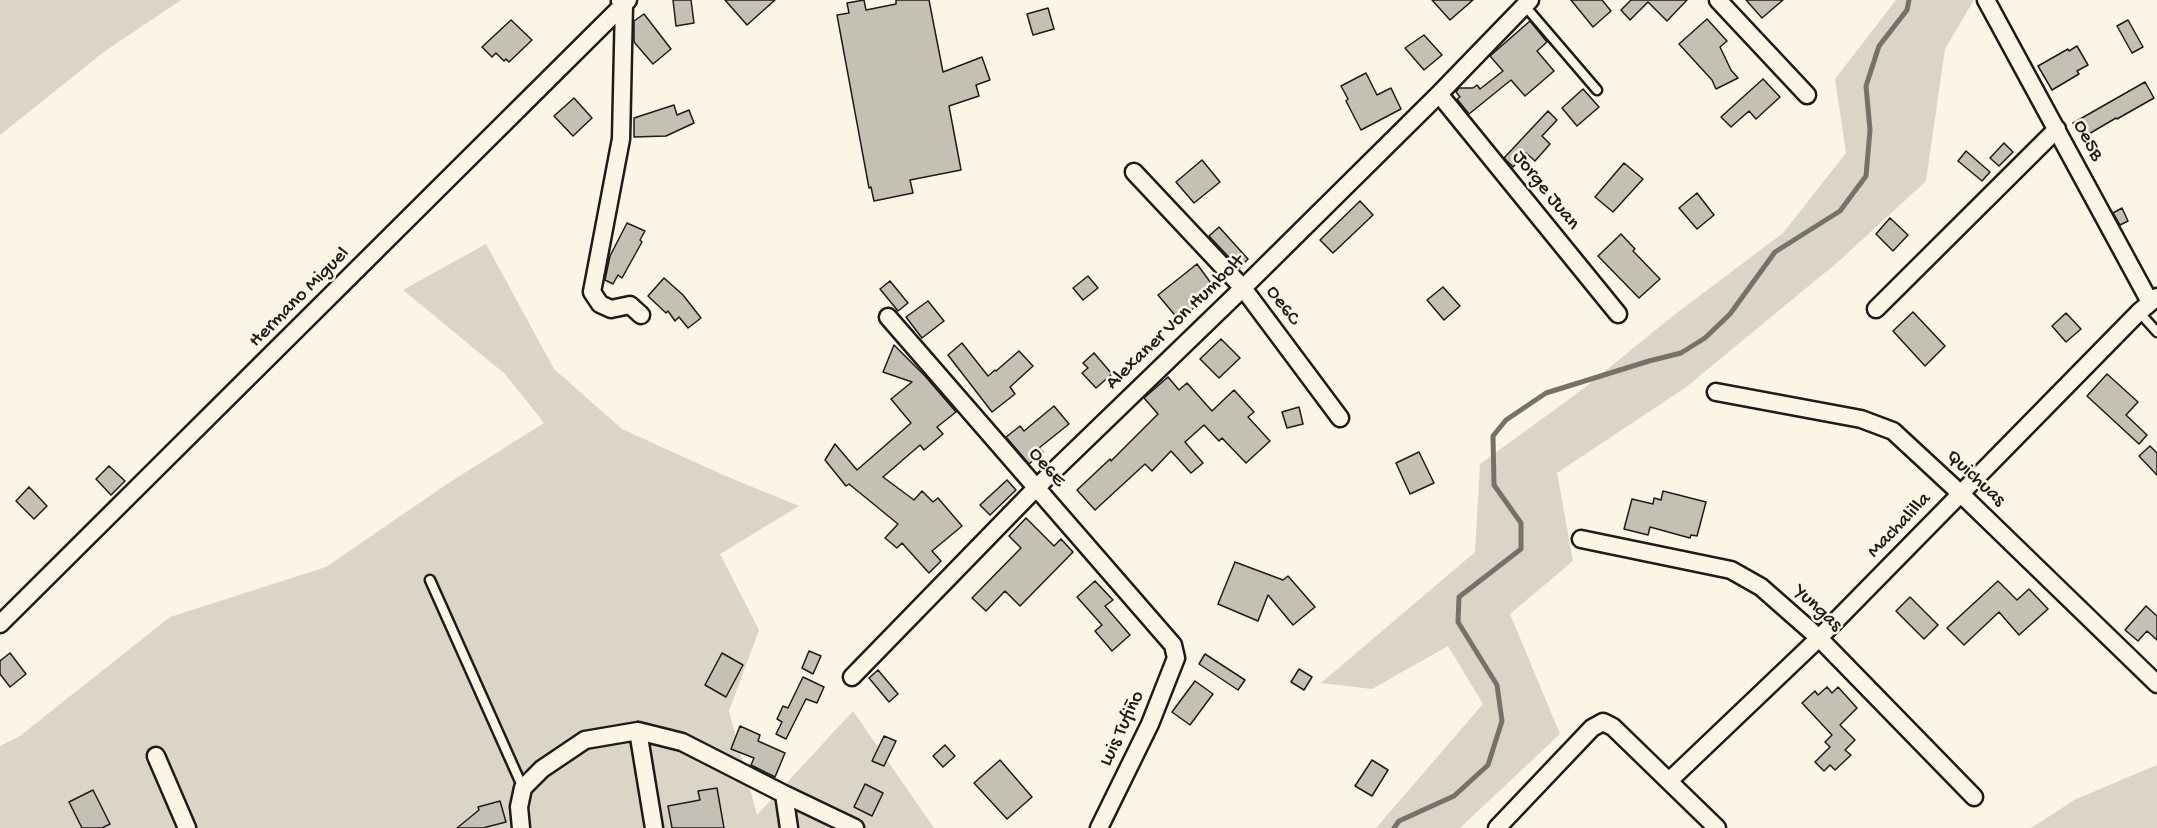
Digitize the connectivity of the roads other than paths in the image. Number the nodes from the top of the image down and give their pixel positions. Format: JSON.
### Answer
{"nodes":[{"id":1,"x":1718,"y":0,"type":"edge"},
{"id":2,"x":1986,"y":0,"type":"edge"},
{"id":3,"x":624,"y":1,"type":"edge"},
{"id":4,"x":1528,"y":3,"type":"edge"},
{"id":5,"x":1597,"y":90,"type":"dead end"},
{"id":6,"x":1439,"y":94,"type":"junction"},
{"id":7,"x":1807,"y":95,"type":"dead end"},
{"id":8,"x":2057,"y":129,"type":"junction"},
{"id":9,"x":1134,"y":172,"type":"dead end"},
{"id":10,"x":1243,"y":288,"type":"junction"},
{"id":11,"x":2149,"y":304,"type":"edge"},
{"id":12,"x":1876,"y":309,"type":"dead end"},
{"id":13,"x":1618,"y":314,"type":"dead end"},
{"id":14,"x":641,"y":315,"type":"dead end"},
{"id":15,"x":888,"y":317,"type":"dead end"},
{"id":16,"x":2157,"y":332,"type":"edge"},
{"id":17,"x":1716,"y":392,"type":"dead end"},
{"id":18,"x":1340,"y":418,"type":"dead end"},
{"id":19,"x":1035,"y":489,"type":"junction"},
{"id":20,"x":1961,"y":494,"type":"junction"},
{"id":21,"x":1581,"y":539,"type":"dead end"},
{"id":22,"x":430,"y":580,"type":"dead end"},
{"id":23,"x":0,"y":624,"type":"edge"},
{"id":24,"x":1819,"y":639,"type":"junction"},
{"id":25,"x":1173,"y":645,"type":"joint"},
{"id":26,"x":852,"y":677,"type":"dead end"},
{"id":27,"x":2157,"y":684,"type":"edge"},
{"id":28,"x":638,"y":730,"type":"junction"},
{"id":29,"x":156,"y":756,"type":"dead end"},
{"id":30,"x":1670,"y":780,"type":"junction"},
{"id":31,"x":523,"y":788,"type":"junction"},
{"id":32,"x":784,"y":794,"type":"junction"},
{"id":33,"x":1974,"y":797,"type":"dead end"},
{"id":34,"x":187,"y":828,"type":"edge"},
{"id":35,"x":521,"y":828,"type":"edge"},
{"id":36,"x":654,"y":828,"type":"edge"},
{"id":37,"x":789,"y":828,"type":"edge"},
{"id":38,"x":855,"y":828,"type":"edge"},
{"id":39,"x":1099,"y":828,"type":"edge"},
{"id":40,"x":1497,"y":828,"type":"edge"},
{"id":41,"x":1718,"y":828,"type":"edge"}],
"edges":[{"from":1,"to":7,"type":"street"},
{"from":2,"to":8,"type":"street","name":"Oe5B"},
{"from":3,"to":14,"type":"street"},
{"from":3,"to":23,"type":"street","name":"Hermano Miguel"},
{"from":4,"to":5,"type":"lane"},
{"from":4,"to":6,"type":"street","name":"Alexaner Von Humbolt"},
{"from":6,"to":10,"type":"street","name":"Alexaner Von Humbolt"},
{"from":6,"to":13,"type":"street","name":"Jorge Juan"},
{"from":8,"to":11,"type":"street","name":"Oe5B"},
{"from":8,"to":12,"type":"street"},
{"from":9,"to":10,"type":"street","name":"Oe6C"},
{"from":10,"to":18,"type":"street","name":"Oe6C"},
{"from":10,"to":19,"type":"street","name":"Alexaner Von Humbolt"},
{"from":11,"to":16,"type":"lane"},
{"from":11,"to":20,"type":"street","name":"Machalilla"},
{"from":15,"to":19,"type":"street","name":"Oe6E"},
{"from":17,"to":20,"type":"street","name":"Quichuas"},
{"from":19,"to":25,"type":"street","name":"Oe6E"},
{"from":19,"to":26,"type":"street","name":"Alexaner Von Humbolt"},
{"from":20,"to":24,"type":"street","name":"Machalilla"},
{"from":20,"to":27,"type":"street","name":"Quichuas"},
{"from":21,"to":24,"type":"street","name":"Yungas"},
{"from":22,"to":31,"type":"lane"},
{"from":24,"to":30,"type":"street","name":"Machalilla"},
{"from":24,"to":33,"type":"street","name":"Yungas"},
{"from":25,"to":39,"type":"street","name":"Luis Tufiño"},
{"from":28,"to":31,"type":"street"},
{"from":28,"to":32,"type":"street"},
{"from":28,"to":36,"type":"street"},
{"from":29,"to":34,"type":"street"},
{"from":30,"to":40,"type":"street"},
{"from":30,"to":41,"type":"street"},
{"from":31,"to":35,"type":"street"},
{"from":32,"to":37,"type":"street"},
{"from":32,"to":38,"type":"street"}]}
